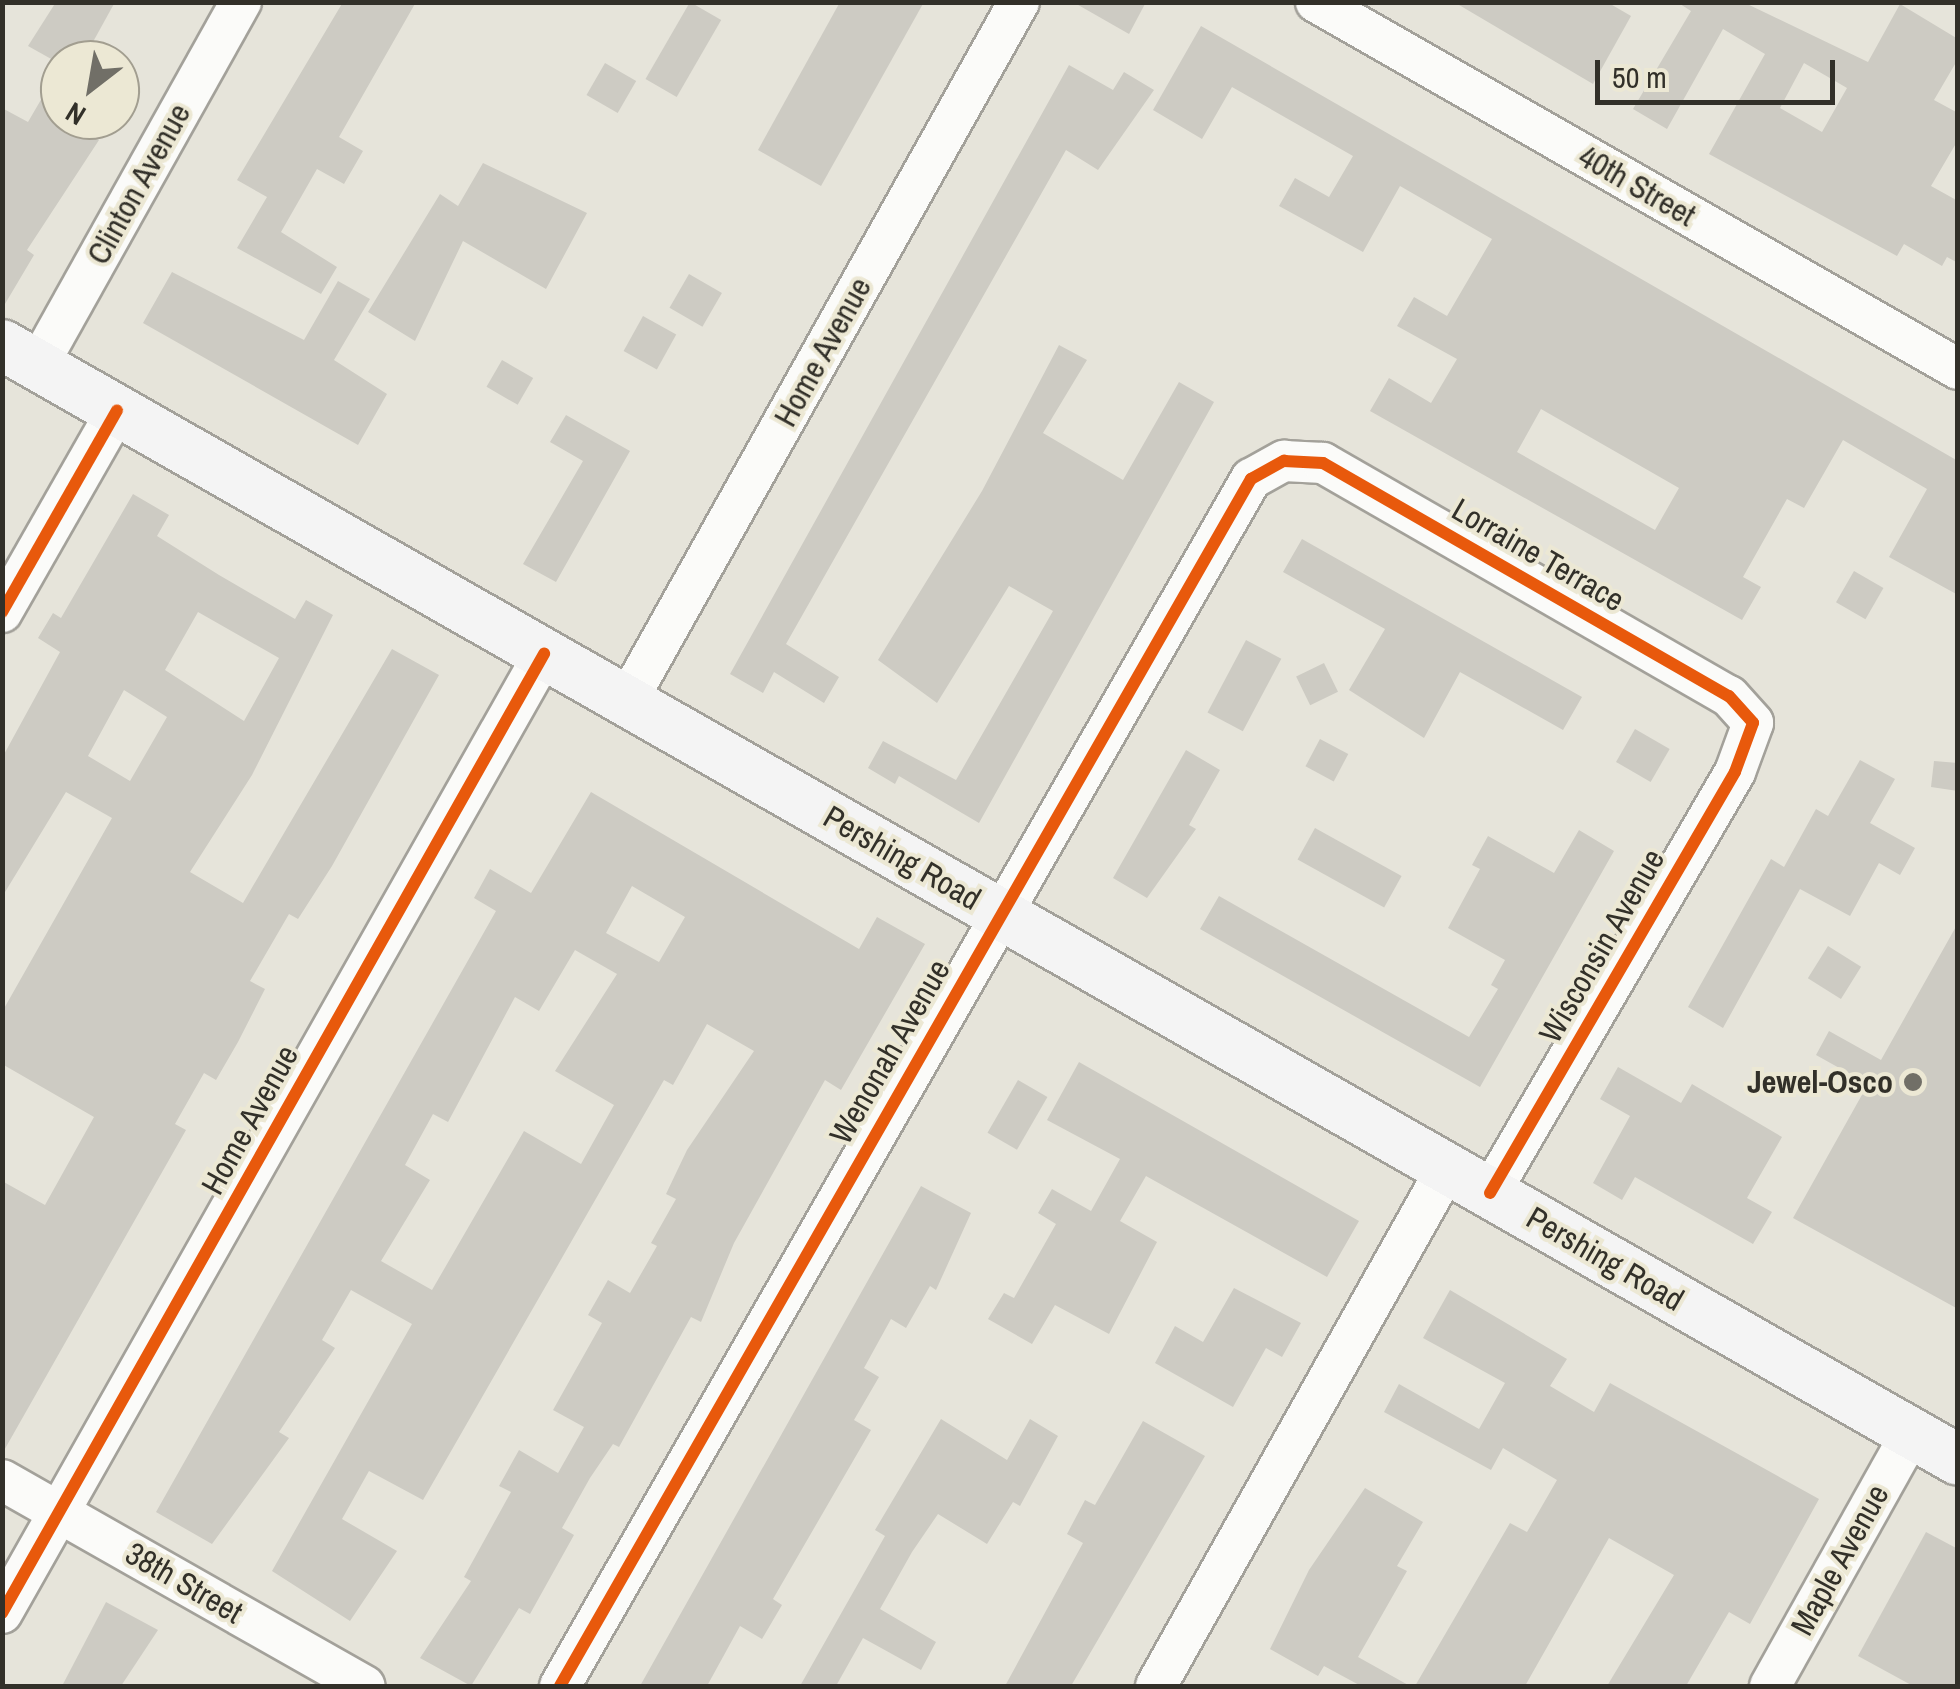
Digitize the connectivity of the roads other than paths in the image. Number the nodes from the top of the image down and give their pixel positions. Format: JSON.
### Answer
{"nodes":[{"id":1,"x":241,"y":2,"type":"edge"},
{"id":2,"x":1019,"y":2,"type":"edge"},
{"id":3,"x":1316,"y":2,"type":"edge"},
{"id":4,"x":20,"y":355,"type":"edge"},
{"id":5,"x":1958,"y":369,"type":"edge"},
{"id":6,"x":117,"y":410,"type":"junction"},
{"id":7,"x":1284,"y":461,"type":"joint"},
{"id":8,"x":2,"y":612,"type":"edge"},
{"id":9,"x":544,"y":654,"type":"junction"},
{"id":10,"x":627,"y":701,"type":"junction"},
{"id":11,"x":1753,"y":723,"type":"joint"},
{"id":12,"x":1000,"y":914,"type":"junction"},
{"id":13,"x":1447,"y":1168,"type":"junction"},
{"id":14,"x":1490,"y":1194,"type":"junction"},
{"id":15,"x":1911,"y":1434,"type":"junction"},
{"id":16,"x":1958,"y":1460,"type":"edge"},
{"id":17,"x":2,"y":1480,"type":"edge"},
{"id":18,"x":60,"y":1512,"type":"junction"},
{"id":19,"x":2,"y":1613,"type":"edge"},
{"id":20,"x":365,"y":1686,"type":"edge"},
{"id":21,"x":560,"y":1686,"type":"edge"},
{"id":22,"x":1156,"y":1686,"type":"edge"},
{"id":23,"x":1770,"y":1686,"type":"edge"}],
"edges":[{"from":1,"to":4,"type":"street","name":"Clinton Avenue"},
{"from":2,"to":10,"type":"street","name":"Home Avenue"},
{"from":3,"to":5,"type":"street","name":"40th Street"},
{"from":4,"to":6,"type":"main road","name":"Pershing Road"},
{"from":6,"to":8,"type":"street"},
{"from":6,"to":9,"type":"main road","name":"Pershing Road"},
{"from":7,"to":11,"type":"street","name":"Lorraine Terrace"},
{"from":7,"to":12,"type":"street","name":"Wenonah Avenue"},
{"from":9,"to":10,"type":"main road","name":"Pershing Road"},
{"from":9,"to":18,"type":"street","name":"Home Avenue"},
{"from":10,"to":12,"type":"main road","name":"Pershing Road"},
{"from":11,"to":14,"type":"street","name":"Wisconsin Avenue"},
{"from":12,"to":13,"type":"main road","name":"Pershing Road"},
{"from":12,"to":21,"type":"street","name":"Wenonah Avenue"},
{"from":13,"to":14,"type":"main road","name":"Pershing Road"},
{"from":13,"to":22,"type":"street"},
{"from":14,"to":15,"type":"main road","name":"Pershing Road"},
{"from":15,"to":16,"type":"main road","name":"Pershing Road"},
{"from":15,"to":23,"type":"street","name":"Maple Avenue"},
{"from":17,"to":18,"type":"street","name":"38th Street"},
{"from":18,"to":19,"type":"street","name":"Home Avenue"},
{"from":18,"to":20,"type":"street","name":"38th Street"}]}
